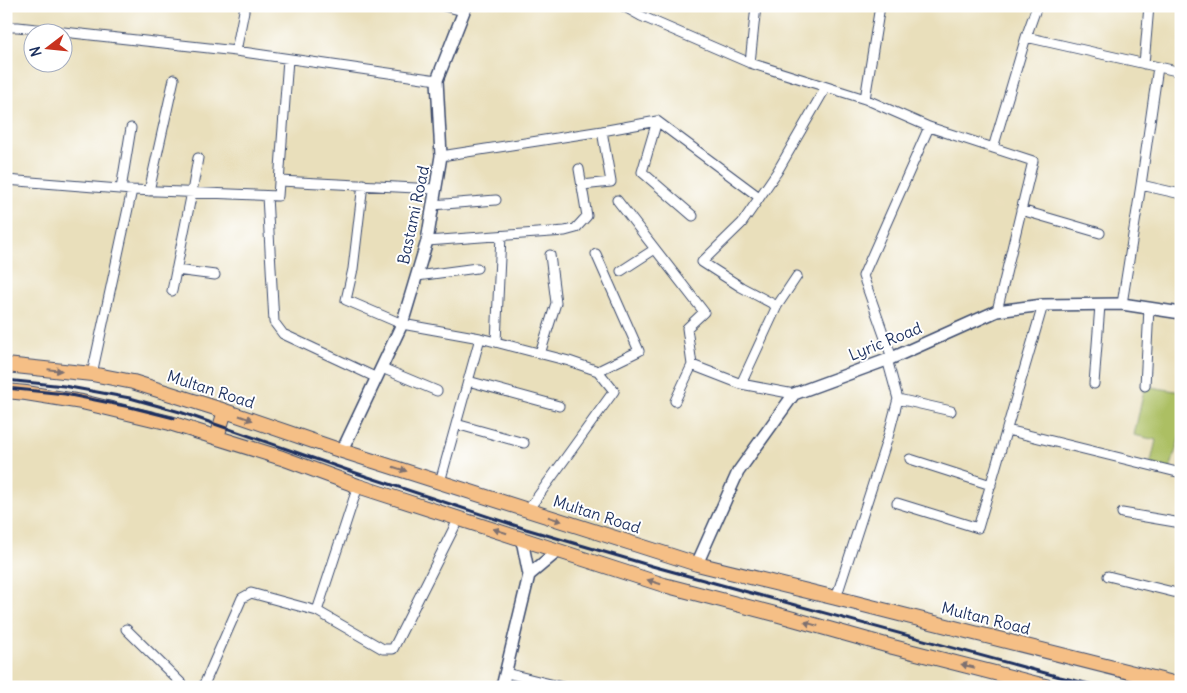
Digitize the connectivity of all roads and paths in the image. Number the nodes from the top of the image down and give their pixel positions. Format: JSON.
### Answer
{"nodes":[{"id":1,"x":244,"y":6,"type":"edge"},
{"id":2,"x":444,"y":6,"type":"edge"},
{"id":3,"x":623,"y":6,"type":"edge"},
{"id":4,"x":643,"y":6,"type":"edge"},
{"id":5,"x":756,"y":6,"type":"edge"},
{"id":6,"x":880,"y":6,"type":"edge"},
{"id":7,"x":1036,"y":6,"type":"edge"},
{"id":8,"x":1149,"y":6,"type":"edge"},
{"id":9,"x":464,"y":9,"type":"edge"},
{"id":10,"x":641,"y":16,"type":"junction"},
{"id":11,"x":6,"y":26,"type":"edge"},
{"id":12,"x":1026,"y":37,"type":"junction"},
{"id":13,"x":236,"y":51,"type":"junction"},
{"id":14,"x":288,"y":59,"type":"junction"},
{"id":15,"x":750,"y":63,"type":"junction"},
{"id":16,"x":1144,"y":64,"type":"junction"},
{"id":17,"x":1158,"y":67,"type":"junction"},
{"id":18,"x":1181,"y":72,"type":"edge"},
{"id":19,"x":174,"y":79,"type":"dead end"},
{"id":20,"x":437,"y":80,"type":"junction"},
{"id":21,"x":826,"y":87,"type":"junction"},
{"id":22,"x":865,"y":99,"type":"junction"},
{"id":23,"x":657,"y":121,"type":"junction"},
{"id":24,"x":929,"y":127,"type":"junction"},
{"id":25,"x":131,"y":128,"type":"dead end"},
{"id":26,"x":602,"y":131,"type":"junction"},
{"id":27,"x":993,"y":148,"type":"junction"},
{"id":28,"x":441,"y":156,"type":"junction"},
{"id":29,"x":198,"y":158,"type":"dead end"},
{"id":30,"x":580,"y":169,"type":"dead end"},
{"id":31,"x":6,"y":180,"type":"edge"},
{"id":32,"x":280,"y":181,"type":"junction"},
{"id":33,"x":363,"y":184,"type":"junction"},
{"id":34,"x":582,"y":185,"type":"junction"},
{"id":35,"x":1141,"y":186,"type":"junction"},
{"id":36,"x":121,"y":189,"type":"junction"},
{"id":37,"x":435,"y":189,"type":"junction"},
{"id":38,"x":132,"y":190,"type":"junction"},
{"id":39,"x":149,"y":191,"type":"junction"},
{"id":40,"x":192,"y":192,"type":"junction"},
{"id":41,"x":1181,"y":194,"type":"edge"},
{"id":42,"x":268,"y":196,"type":"junction"},
{"id":43,"x":759,"y":197,"type":"junction"},
{"id":44,"x":496,"y":200,"type":"dead end"},
{"id":45,"x":617,"y":200,"type":"dead end"},
{"id":46,"x":432,"y":205,"type":"junction"},
{"id":47,"x":1021,"y":210,"type":"junction"},
{"id":48,"x":693,"y":216,"type":"dead end"},
{"id":49,"x":1100,"y":233,"type":"dead end"},
{"id":50,"x":501,"y":236,"type":"junction"},
{"id":51,"x":427,"y":242,"type":"junction"},
{"id":52,"x":655,"y":249,"type":"junction"},
{"id":53,"x":596,"y":254,"type":"dead end"},
{"id":54,"x":550,"y":255,"type":"dead end"},
{"id":55,"x":477,"y":268,"type":"dead end"},
{"id":56,"x":176,"y":270,"type":"junction"},
{"id":57,"x":621,"y":271,"type":"dead end"},
{"id":58,"x":215,"y":274,"type":"dead end"},
{"id":59,"x":417,"y":276,"type":"junction"},
{"id":60,"x":797,"y":276,"type":"dead end"},
{"id":61,"x":172,"y":290,"type":"dead end"},
{"id":62,"x":1122,"y":304,"type":"junction"},
{"id":63,"x":1043,"y":305,"type":"junction"},
{"id":64,"x":1100,"y":305,"type":"junction"},
{"id":65,"x":777,"y":306,"type":"junction"},
{"id":66,"x":1150,"y":308,"type":"junction"},
{"id":67,"x":997,"y":311,"type":"junction"},
{"id":68,"x":1181,"y":313,"type":"edge"},
{"id":69,"x":402,"y":324,"type":"junction"},
{"id":70,"x":480,"y":338,"type":"junction"},
{"id":71,"x":496,"y":342,"type":"junction"},
{"id":72,"x":540,"y":354,"type":"junction"},
{"id":73,"x":889,"y":358,"type":"junction"},
{"id":74,"x":6,"y":365,"type":"edge"},
{"id":75,"x":692,"y":365,"type":"junction"},
{"id":76,"x":598,"y":371,"type":"junction"},
{"id":77,"x":379,"y":373,"type":"junction"},
{"id":78,"x":92,"y":374,"type":"junction"},
{"id":79,"x":468,"y":381,"type":"junction"},
{"id":80,"x":741,"y":384,"type":"junction"},
{"id":81,"x":1094,"y":384,"type":"dead end"},
{"id":82,"x":1145,"y":386,"type":"dead end"},
{"id":83,"x":6,"y":391,"type":"edge"},
{"id":84,"x":437,"y":391,"type":"dead end"},
{"id":85,"x":794,"y":394,"type":"junction"},
{"id":86,"x":898,"y":398,"type":"junction"},
{"id":87,"x":675,"y":401,"type":"dead end"},
{"id":88,"x":559,"y":406,"type":"dead end"},
{"id":89,"x":225,"y":411,"type":"junction"},
{"id":90,"x":951,"y":411,"type":"dead end"},
{"id":91,"x":456,"y":424,"type":"junction"},
{"id":92,"x":1007,"y":430,"type":"junction"},
{"id":93,"x":216,"y":437,"type":"junction"},
{"id":94,"x":524,"y":443,"type":"dead end"},
{"id":95,"x":342,"y":451,"type":"junction"},
{"id":96,"x":910,"y":459,"type":"dead end"},
{"id":97,"x":1181,"y":473,"type":"edge"},
{"id":98,"x":440,"y":482,"type":"junction"},
{"id":99,"x":991,"y":485,"type":"junction"},
{"id":100,"x":358,"y":486,"type":"junction"},
{"id":101,"x":897,"y":503,"type":"dead end"},
{"id":102,"x":528,"y":510,"type":"junction"},
{"id":103,"x":1122,"y":513,"type":"dead end"},
{"id":104,"x":459,"y":518,"type":"junction"},
{"id":105,"x":1181,"y":523,"type":"edge"},
{"id":106,"x":520,"y":538,"type":"junction"},
{"id":107,"x":560,"y":551,"type":"junction"},
{"id":108,"x":697,"y":564,"type":"junction"},
{"id":109,"x":529,"y":575,"type":"junction"},
{"id":110,"x":1108,"y":576,"type":"dead end"},
{"id":111,"x":1181,"y":594,"type":"edge"},
{"id":112,"x":836,"y":598,"type":"junction"},
{"id":113,"x":316,"y":611,"type":"junction"},
{"id":114,"x":126,"y":628,"type":"dead end"},
{"id":115,"x":506,"y":673,"type":"junction"},
{"id":116,"x":1181,"y":685,"type":"edge"},
{"id":117,"x":185,"y":687,"type":"edge"},
{"id":118,"x":203,"y":687,"type":"edge"},
{"id":119,"x":502,"y":687,"type":"edge"},
{"id":120,"x":563,"y":687,"type":"edge"},
{"id":121,"x":1049,"y":687,"type":"edge"}],
"edges":[{"from":1,"to":13,"type":"street"},
{"from":2,"to":9,"type":"street"},
{"from":3,"to":10,"type":"street"},
{"from":4,"to":10,"type":"street"},
{"from":5,"to":15,"type":"street"},
{"from":6,"to":22,"type":"street"},
{"from":7,"to":12,"type":"street"},
{"from":8,"to":16,"type":"street"},
{"from":9,"to":20,"type":"street","name":"Bastami Road"},
{"from":10,"to":15,"type":"street"},
{"from":11,"to":13,"type":"street"},
{"from":12,"to":16,"type":"street"},
{"from":12,"to":27,"type":"street"},
{"from":13,"to":14,"type":"street"},
{"from":14,"to":20,"type":"street"},
{"from":14,"to":32,"type":"street"},
{"from":15,"to":21,"type":"street"},
{"from":16,"to":17,"type":"street"},
{"from":17,"to":18,"type":"street"},
{"from":17,"to":35,"type":"street"},
{"from":19,"to":39,"type":"street"},
{"from":20,"to":28,"type":"street","name":"Bastami Road"},
{"from":21,"to":22,"type":"street"},
{"from":21,"to":43,"type":"street"},
{"from":22,"to":24,"type":"street"},
{"from":23,"to":26,"type":"street"},
{"from":23,"to":43,"type":"street"},
{"from":23,"to":48,"type":"street"},
{"from":24,"to":27,"type":"street"},
{"from":24,"to":73,"type":"street"},
{"from":25,"to":36,"type":"street"},
{"from":26,"to":28,"type":"street"},
{"from":26,"to":34,"type":"street"},
{"from":27,"to":47,"type":"street"},
{"from":28,"to":37,"type":"street","name":"Bastami Road"},
{"from":29,"to":40,"type":"street"},
{"from":30,"to":34,"type":"street"},
{"from":31,"to":36,"type":"street"},
{"from":32,"to":33,"type":"street"},
{"from":32,"to":42,"type":"street"},
{"from":33,"to":37,"type":"street"},
{"from":33,"to":69,"type":"street"},
{"from":34,"to":50,"type":"street"},
{"from":35,"to":41,"type":"street"},
{"from":35,"to":62,"type":"street"},
{"from":36,"to":38,"type":"street"},
{"from":37,"to":46,"type":"street","name":"Bastami Road"},
{"from":38,"to":39,"type":"street"},
{"from":38,"to":78,"type":"street"},
{"from":39,"to":40,"type":"street"},
{"from":40,"to":42,"type":"street"},
{"from":40,"to":56,"type":"street"},
{"from":42,"to":77,"type":"street"},
{"from":43,"to":65,"type":"street"},
{"from":44,"to":46,"type":"street"},
{"from":45,"to":52,"type":"street"},
{"from":46,"to":51,"type":"street","name":"Bastami Road"},
{"from":47,"to":49,"type":"street"},
{"from":47,"to":67,"type":"street"},
{"from":50,"to":51,"type":"street"},
{"from":50,"to":71,"type":"street"},
{"from":51,"to":59,"type":"street","name":"Bastami Road"},
{"from":52,"to":57,"type":"street"},
{"from":52,"to":75,"type":"street"},
{"from":53,"to":76,"type":"street"},
{"from":54,"to":72,"type":"street"},
{"from":55,"to":59,"type":"street"},
{"from":56,"to":58,"type":"street"},
{"from":56,"to":61,"type":"street"},
{"from":59,"to":69,"type":"street","name":"Bastami Road"},
{"from":60,"to":65,"type":"street"},
{"from":62,"to":64,"type":"street","name":"Lyric Road"},
{"from":62,"to":66,"type":"street","name":"Lyric Road"},
{"from":63,"to":64,"type":"street","name":"Lyric Road"},
{"from":63,"to":67,"type":"street","name":"Lyric Road"},
{"from":63,"to":92,"type":"street"},
{"from":64,"to":81,"type":"street"},
{"from":65,"to":80,"type":"street"},
{"from":66,"to":68,"type":"street","name":"Lyric Road"},
{"from":66,"to":82,"type":"street"},
{"from":67,"to":73,"type":"street","name":"Lyric Road"},
{"from":69,"to":70,"type":"street"},
{"from":69,"to":77,"type":"street","name":"Bastami Road"},
{"from":70,"to":71,"type":"street"},
{"from":70,"to":79,"type":"street"},
{"from":71,"to":72,"type":"street"},
{"from":72,"to":76,"type":"street"},
{"from":73,"to":85,"type":"street","name":"Lyric Road"},
{"from":73,"to":86,"type":"street"},
{"from":74,"to":78,"type":"main road","name":"Multan Road","one_way":true},
{"from":75,"to":80,"type":"street"},
{"from":75,"to":87,"type":"street"},
{"from":76,"to":102,"type":"street"},
{"from":77,"to":84,"type":"street"},
{"from":77,"to":95,"type":"street","name":"Bastami Road"},
{"from":78,"to":89,"type":"main road","name":"Multan Road"},
{"from":79,"to":88,"type":"street"},
{"from":79,"to":91,"type":"street"},
{"from":80,"to":85,"type":"street"},
{"from":83,"to":93,"type":"main road"},
{"from":85,"to":108,"type":"street"},
{"from":86,"to":90,"type":"street"},
{"from":86,"to":112,"type":"street"},
{"from":89,"to":93,"type":"main road"},
{"from":89,"to":95,"type":"main road","name":"Multan Road","one_way":true},
{"from":91,"to":94,"type":"street"},
{"from":91,"to":98,"type":"street"},
{"from":92,"to":97,"type":"street"},
{"from":92,"to":99,"type":"street"},
{"from":93,"to":100,"type":"main road"},
{"from":95,"to":98,"type":"main road","name":"Multan Road","one_way":true},
{"from":96,"to":99,"type":"street"},
{"from":98,"to":102,"type":"main road","name":"Multan Road"},
{"from":99,"to":101,"type":"street"},
{"from":100,"to":104,"type":"main road"},
{"from":100,"to":113,"type":"street"},
{"from":102,"to":108,"type":"main road","name":"Multan Road","one_way":true},
{"from":103,"to":105,"type":"street"},
{"from":106,"to":104,"type":"main road","one_way":true},
{"from":104,"to":113,"type":"street"},
{"from":106,"to":107,"type":"main road"},
{"from":106,"to":109,"type":"street"},
{"from":107,"to":109,"type":"street"},
{"from":121,"to":107,"type":"main road","one_way":true},
{"from":108,"to":112,"type":"main road","name":"Multan Road"},
{"from":109,"to":115,"type":"street"},
{"from":110,"to":111,"type":"street"},
{"from":112,"to":116,"type":"main road","name":"Multan Road"},
{"from":113,"to":118,"type":"street"},
{"from":114,"to":117,"type":"street"},
{"from":115,"to":119,"type":"street"},
{"from":115,"to":120,"type":"street"}]}
